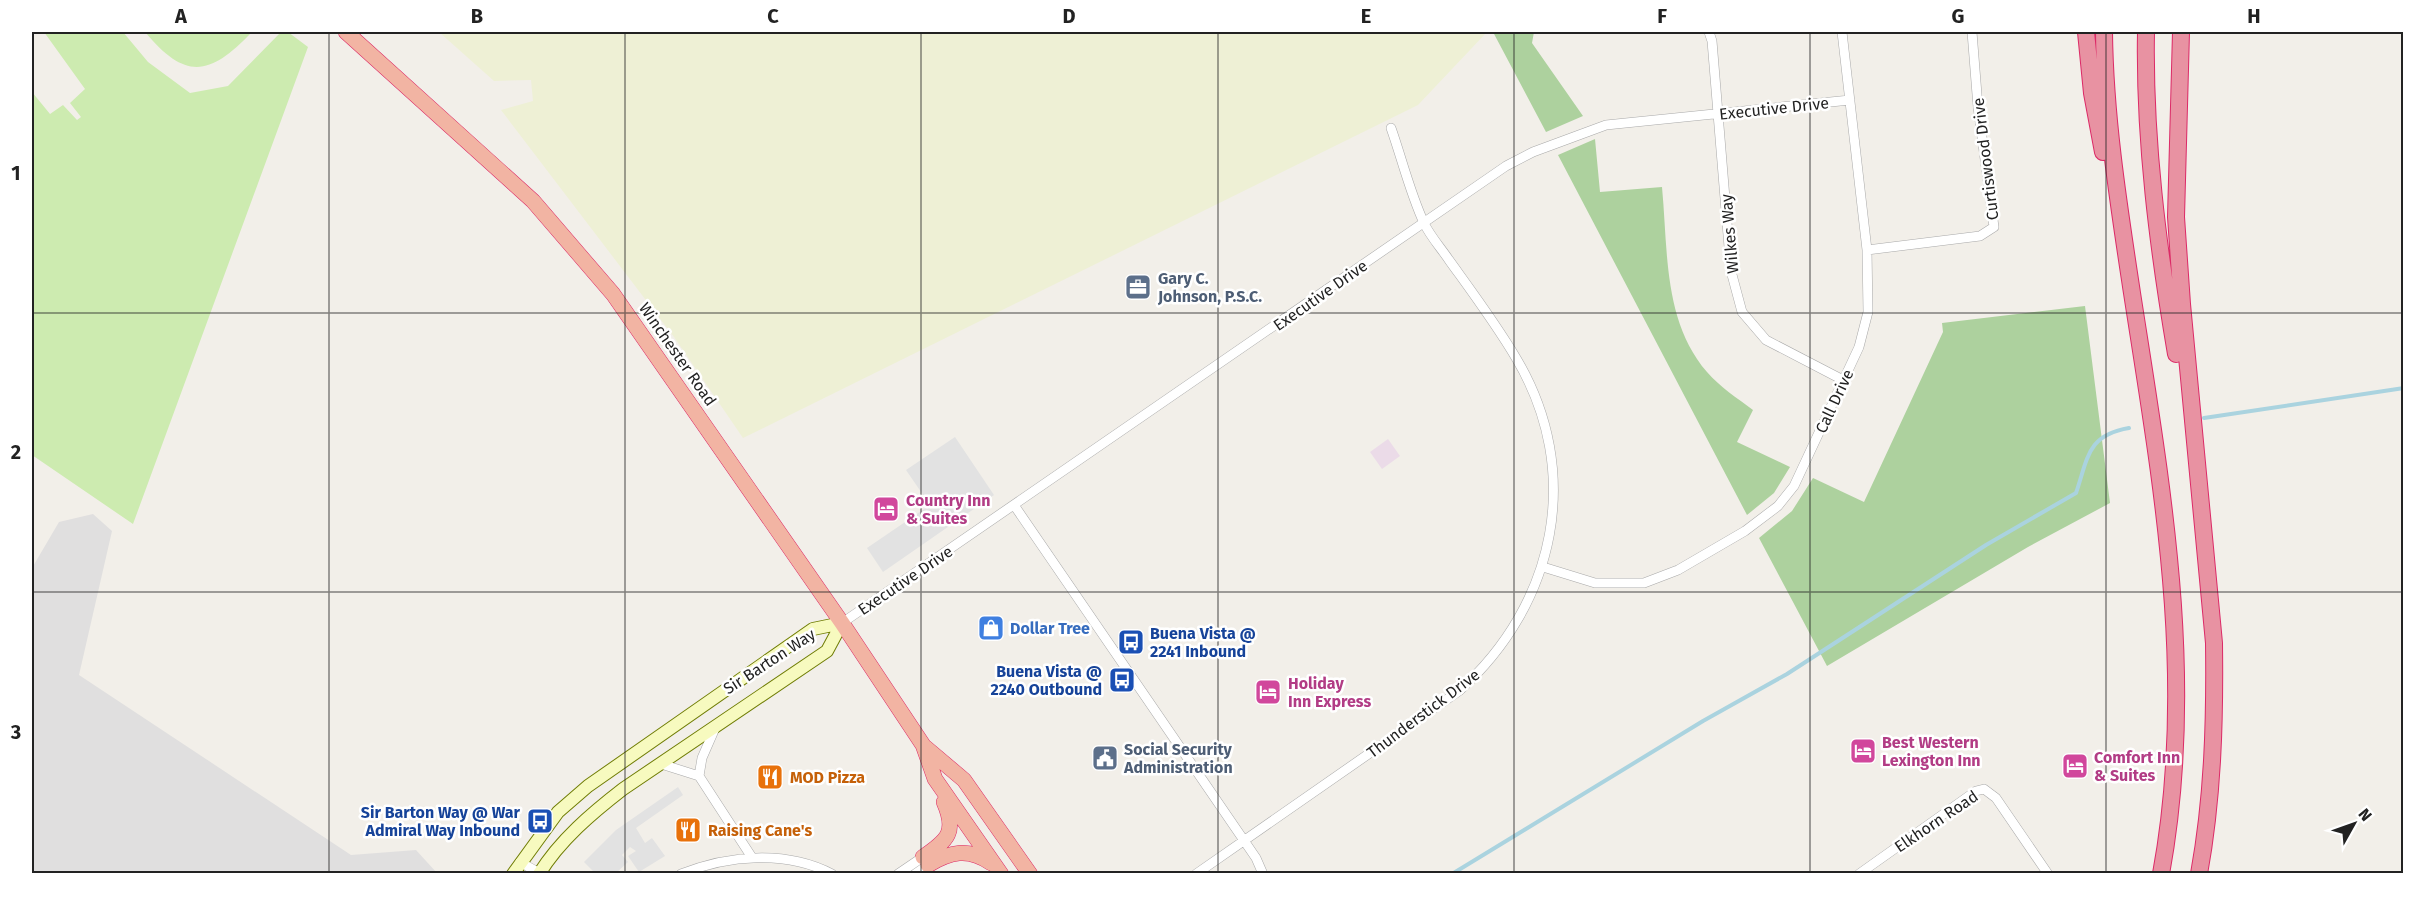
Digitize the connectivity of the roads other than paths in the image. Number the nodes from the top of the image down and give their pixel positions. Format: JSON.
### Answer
{"nodes":[{"id":1,"x":346,"y":32,"type":"edge"},
{"id":2,"x":1709,"y":32,"type":"edge"},
{"id":3,"x":1842,"y":32,"type":"edge"},
{"id":4,"x":1972,"y":32,"type":"edge"},
{"id":5,"x":2086,"y":32,"type":"edge"},
{"id":6,"x":2104,"y":32,"type":"edge"},
{"id":7,"x":2146,"y":32,"type":"edge"},
{"id":8,"x":2181,"y":32,"type":"edge"},
{"id":9,"x":1850,"y":100,"type":"junction"},
{"id":10,"x":1719,"y":115,"type":"junction"},
{"id":11,"x":1391,"y":128,"type":"dead end"},
{"id":12,"x":1424,"y":223,"type":"junction"},
{"id":13,"x":1867,"y":250,"type":"junction"},
{"id":14,"x":1843,"y":380,"type":"junction"},
{"id":15,"x":2151,"y":415,"type":"junction"},
{"id":16,"x":2198,"y":476,"type":"junction"},
{"id":17,"x":1014,"y":505,"type":"junction"},
{"id":18,"x":1543,"y":567,"type":"junction"},
{"id":19,"x":842,"y":623,"type":"junction"},
{"id":20,"x":716,"y":726,"type":"junction"},
{"id":21,"x":923,"y":746,"type":"junction"},
{"id":22,"x":661,"y":764,"type":"junction"},
{"id":23,"x":699,"y":776,"type":"junction"},
{"id":24,"x":935,"y":779,"type":"junction"},
{"id":25,"x":1244,"y":840,"type":"junction"},
{"id":26,"x":752,"y":856,"type":"junction"},
{"id":27,"x":520,"y":862,"type":"junction"},
{"id":28,"x":922,"y":865,"type":"edge"},
{"id":29,"x":1000,"y":871,"type":"edge"},
{"id":30,"x":513,"y":873,"type":"edge"},
{"id":31,"x":540,"y":873,"type":"edge"},
{"id":32,"x":681,"y":873,"type":"edge"},
{"id":33,"x":832,"y":873,"type":"edge"},
{"id":34,"x":898,"y":873,"type":"edge"},
{"id":35,"x":1030,"y":873,"type":"edge"},
{"id":36,"x":1196,"y":873,"type":"edge"},
{"id":37,"x":1263,"y":873,"type":"edge"},
{"id":38,"x":1859,"y":873,"type":"edge"},
{"id":39,"x":2048,"y":873,"type":"edge"},
{"id":40,"x":2161,"y":873,"type":"edge"},
{"id":41,"x":2199,"y":873,"type":"edge"}],
"edges":[{"from":1,"to":19,"type":"highway","name":"Winchester Road"},
{"from":2,"to":10,"type":"street","name":"Wilkes Way"},
{"from":3,"to":9,"type":"street","name":"Call Drive"},
{"from":4,"to":13,"type":"street","name":"Curtiswood Drive"},
{"from":5,"to":15,"type":"highway"},
{"from":6,"to":15,"type":"highway"},
{"from":7,"to":16,"type":"highway"},
{"from":8,"to":16,"type":"highway"},
{"from":9,"to":10,"type":"street","name":"Executive Drive"},
{"from":9,"to":13,"type":"street","name":"Call Drive"},
{"from":10,"to":12,"type":"street","name":"Executive Drive"},
{"from":10,"to":14,"type":"street","name":"Wilkes Way"},
{"from":11,"to":12,"type":"street","name":"Thunderstick Drive"},
{"from":12,"to":17,"type":"street","name":"Executive Drive"},
{"from":12,"to":18,"type":"street","name":"Thunderstick Drive"},
{"from":13,"to":14,"type":"street","name":"Call Drive"},
{"from":14,"to":18,"type":"street","name":"Call Drive"},
{"from":15,"to":40,"type":"highway"},
{"from":16,"to":41,"type":"highway"},
{"from":17,"to":19,"type":"street","name":"Executive Drive"},
{"from":17,"to":25,"type":"street"},
{"from":18,"to":25,"type":"street","name":"Thunderstick Drive"},
{"from":19,"to":20,"type":"main road","name":"Sir Barton Way"},
{"from":19,"to":21,"type":"highway","name":"Winchester Road"},
{"from":19,"to":27,"type":"main road","name":"Sir Barton Way"},
{"from":20,"to":22,"type":"main road","name":"Sir Barton Way"},
{"from":20,"to":23,"type":"street"},
{"from":21,"to":24,"type":"highway","name":"Winchester Road"},
{"from":21,"to":35,"type":"highway","name":"Winchester Road"},
{"from":22,"to":23,"type":"street"},
{"from":22,"to":31,"type":"main road","name":"Sir Barton Way"},
{"from":23,"to":26,"type":"street"},
{"from":24,"to":28,"type":"highway"},
{"from":24,"to":29,"type":"highway","name":"Winchester Road"},
{"from":25,"to":36,"type":"street","name":"Thunderstick Drive"},
{"from":25,"to":37,"type":"street"},
{"from":26,"to":32,"type":"street"},
{"from":26,"to":33,"type":"street"},
{"from":27,"to":30,"type":"main road","name":"Sir Barton Way"},
{"from":27,"to":31,"type":"street"},
{"from":28,"to":29,"type":"highway"},
{"from":28,"to":34,"type":"street"},
{"from":38,"to":39,"type":"street","name":"Elkhorn Road"}]}
